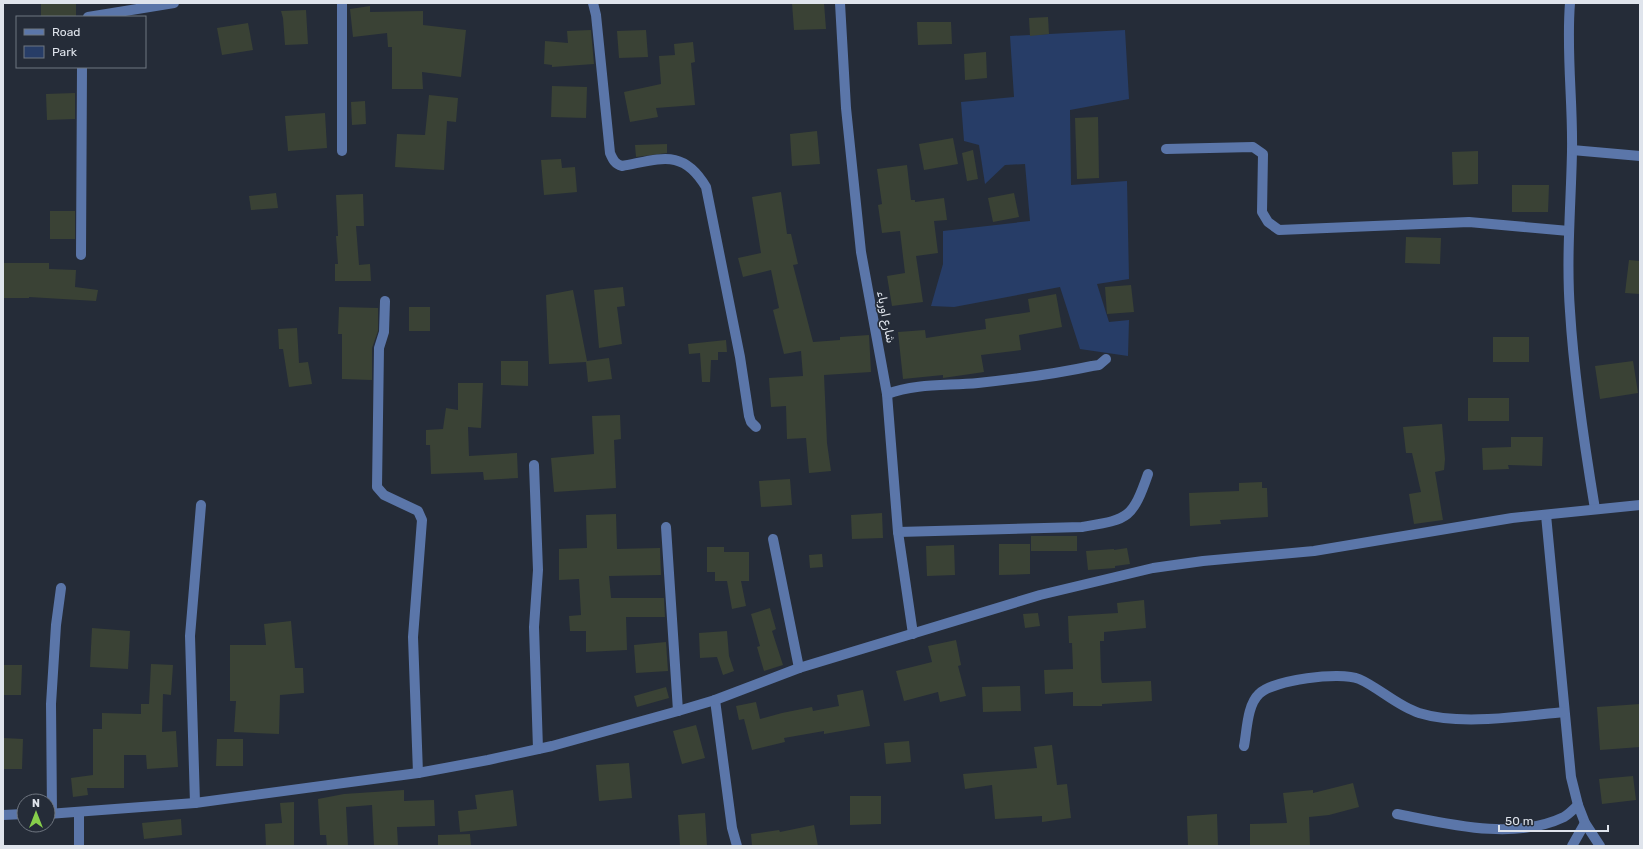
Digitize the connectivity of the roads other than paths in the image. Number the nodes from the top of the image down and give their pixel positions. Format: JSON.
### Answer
{"nodes":[{"id":1,"x":174,"y":3,"type":"edge"},
{"id":2,"x":342,"y":3,"type":"edge"},
{"id":3,"x":593,"y":3,"type":"edge"},
{"id":4,"x":840,"y":3,"type":"edge"},
{"id":5,"x":1570,"y":3,"type":"edge"},
{"id":6,"x":94,"y":16,"type":"edge"},
{"id":7,"x":82,"y":68,"type":"edge"},
{"id":8,"x":1166,"y":149,"type":"dead end"},
{"id":9,"x":1572,"y":150,"type":"junction"},
{"id":10,"x":342,"y":152,"type":"dead end"},
{"id":11,"x":1640,"y":156,"type":"edge"},
{"id":12,"x":1569,"y":231,"type":"junction"},
{"id":13,"x":81,"y":255,"type":"dead end"},
{"id":14,"x":385,"y":301,"type":"dead end"},
{"id":15,"x":1106,"y":359,"type":"dead end"},
{"id":16,"x":887,"y":394,"type":"junction"},
{"id":17,"x":756,"y":427,"type":"dead end"},
{"id":18,"x":534,"y":465,"type":"dead end"},
{"id":19,"x":1148,"y":474,"type":"dead end"},
{"id":20,"x":201,"y":505,"type":"dead end"},
{"id":21,"x":1640,"y":505,"type":"edge"},
{"id":22,"x":1595,"y":509,"type":"junction"},
{"id":23,"x":1546,"y":515,"type":"junction"},
{"id":24,"x":666,"y":527,"type":"dead end"},
{"id":25,"x":898,"y":532,"type":"junction"},
{"id":26,"x":773,"y":539,"type":"dead end"},
{"id":27,"x":61,"y":588,"type":"dead end"},
{"id":28,"x":913,"y":634,"type":"junction"},
{"id":29,"x":799,"y":668,"type":"junction"},
{"id":30,"x":715,"y":700,"type":"junction"},
{"id":31,"x":678,"y":711,"type":"junction"},
{"id":32,"x":1564,"y":712,"type":"junction"},
{"id":33,"x":1244,"y":746,"type":"dead end"},
{"id":34,"x":538,"y":749,"type":"junction"},
{"id":35,"x":418,"y":773,"type":"junction"},
{"id":36,"x":50,"y":793,"type":"edge"},
{"id":37,"x":195,"y":803,"type":"junction"},
{"id":38,"x":1578,"y":805,"type":"junction"},
{"id":39,"x":79,"y":812,"type":"junction"},
{"id":40,"x":16,"y":814,"type":"edge"},
{"id":41,"x":56,"y":814,"type":"edge"},
{"id":42,"x":1397,"y":814,"type":"dead end"},
{"id":43,"x":3,"y":815,"type":"edge"},
{"id":44,"x":1585,"y":823,"type":"junction"},
{"id":45,"x":79,"y":846,"type":"edge"},
{"id":46,"x":737,"y":846,"type":"edge"},
{"id":47,"x":1572,"y":846,"type":"edge"},
{"id":48,"x":1600,"y":846,"type":"edge"}],
"edges":[{"from":1,"to":6,"type":"street"},
{"from":2,"to":10,"type":"street"},
{"from":3,"to":17,"type":"street"},
{"from":4,"to":16,"type":"street","name":"شارع اورباء"},
{"from":5,"to":9,"type":"street"},
{"from":7,"to":13,"type":"street"},
{"from":8,"to":12,"type":"street"},
{"from":9,"to":11,"type":"street"},
{"from":9,"to":12,"type":"street"},
{"from":12,"to":22,"type":"street"},
{"from":14,"to":35,"type":"street"},
{"from":15,"to":16,"type":"street"},
{"from":16,"to":25,"type":"street","name":"شارع اورباء"},
{"from":18,"to":34,"type":"street"},
{"from":19,"to":25,"type":"street"},
{"from":20,"to":37,"type":"street"},
{"from":21,"to":22,"type":"street"},
{"from":22,"to":23,"type":"street"},
{"from":23,"to":28,"type":"street"},
{"from":23,"to":32,"type":"street"},
{"from":24,"to":31,"type":"street"},
{"from":25,"to":28,"type":"street","name":"شارع اورباء"},
{"from":26,"to":29,"type":"street"},
{"from":27,"to":36,"type":"street"},
{"from":28,"to":29,"type":"street"},
{"from":29,"to":30,"type":"street"},
{"from":30,"to":31,"type":"street"},
{"from":30,"to":46,"type":"street"},
{"from":31,"to":34,"type":"street"},
{"from":32,"to":33,"type":"street"},
{"from":32,"to":38,"type":"street"},
{"from":34,"to":35,"type":"street"},
{"from":35,"to":37,"type":"street"},
{"from":37,"to":39,"type":"street"},
{"from":38,"to":42,"type":"street"},
{"from":38,"to":44,"type":"street"},
{"from":39,"to":41,"type":"street"},
{"from":39,"to":45,"type":"street"},
{"from":40,"to":43,"type":"street"},
{"from":44,"to":47,"type":"street"},
{"from":44,"to":48,"type":"street"}]}
